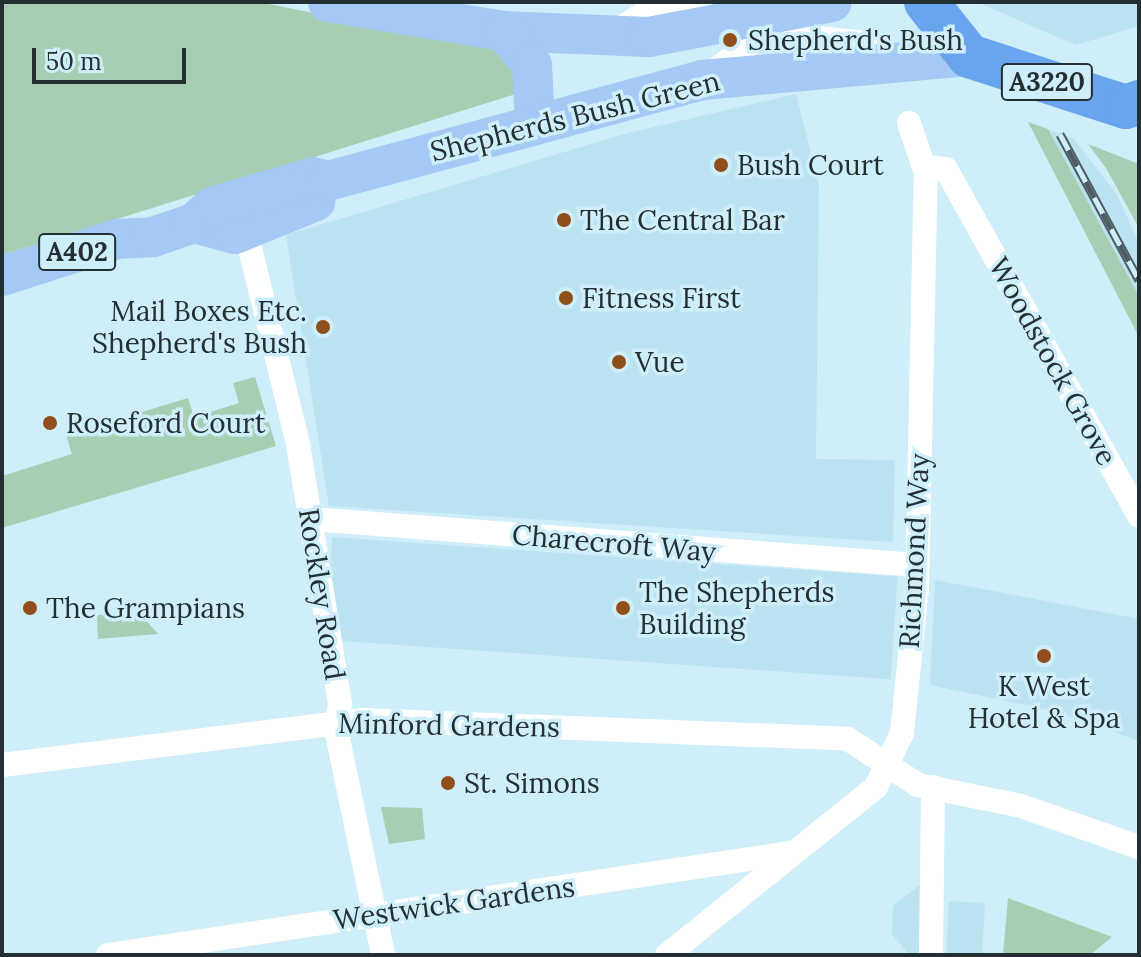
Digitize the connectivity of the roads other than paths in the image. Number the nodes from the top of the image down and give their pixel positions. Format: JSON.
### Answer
{"nodes":[{"id":1,"x":328,"y":2,"type":"edge"},
{"id":2,"x":700,"y":2,"type":"edge"},
{"id":3,"x":832,"y":2,"type":"edge"},
{"id":4,"x":926,"y":2,"type":"edge"},
{"id":5,"x":780,"y":8,"type":"edge"},
{"id":6,"x":504,"y":31,"type":"junction"},
{"id":7,"x":607,"y":36,"type":"junction"},
{"id":8,"x":969,"y":56,"type":"junction"},
{"id":9,"x":909,"y":62,"type":"junction"},
{"id":10,"x":702,"y":80,"type":"junction"},
{"id":11,"x":1135,"y":108,"type":"edge"},
{"id":12,"x":535,"y":122,"type":"junction"},
{"id":13,"x":909,"y":123,"type":"dead end"},
{"id":14,"x":925,"y":167,"type":"junction"},
{"id":15,"x":328,"y":181,"type":"junction"},
{"id":16,"x":968,"y":205,"type":"junction"},
{"id":17,"x":924,"y":211,"type":"junction"},
{"id":18,"x":194,"y":223,"type":"junction"},
{"id":19,"x":246,"y":232,"type":"junction"},
{"id":20,"x":144,"y":253,"type":"dead end"},
{"id":21,"x":2,"y":276,"type":"edge"},
{"id":22,"x":1139,"y":516,"type":"edge"},
{"id":23,"x":311,"y":519,"type":"junction"},
{"id":24,"x":917,"y":565,"type":"junction"},
{"id":25,"x":342,"y":721,"type":"junction"},
{"id":26,"x":892,"y":763,"type":"junction"},
{"id":27,"x":2,"y":765,"type":"edge"},
{"id":28,"x":933,"y":787,"type":"junction"},
{"id":29,"x":1139,"y":847,"type":"edge"},
{"id":30,"x":799,"y":851,"type":"junction"},
{"id":31,"x":374,"y":914,"type":"junction"},
{"id":32,"x":108,"y":955,"type":"edge"},
{"id":33,"x":383,"y":955,"type":"edge"},
{"id":34,"x":667,"y":955,"type":"edge"},
{"id":35,"x":931,"y":955,"type":"edge"}],
"edges":[{"from":1,"to":6,"type":"main road"},
{"from":2,"to":7,"type":"street"},
{"from":3,"to":5,"type":"main road"},
{"from":4,"to":8,"type":"highway","number":"A3220"},
{"from":5,"to":7,"type":"main road"},
{"from":5,"to":9,"type":"street"},
{"from":5,"to":10,"type":"street"},
{"from":6,"to":7,"type":"main road"},
{"from":6,"to":12,"type":"main road"},
{"from":8,"to":9,"type":"main road","name":"Shepherds Bush Green","number":"A402"},
{"from":8,"to":11,"type":"highway","number":"A3220"},
{"from":9,"to":10,"type":"main road","name":"Shepherds Bush Green","number":"A402"},
{"from":10,"to":12,"type":"main road","name":"Shepherds Bush Green","number":"A402"},
{"from":12,"to":15,"type":"main road","name":"Shepherds Bush Green","number":"A402"},
{"from":13,"to":14,"type":"street","name":"Richmond Way"},
{"from":14,"to":16,"type":"street","name":"Woodstock Grove"},
{"from":14,"to":17,"type":"street","name":"Richmond Way"},
{"from":15,"to":18,"type":"main road","name":"Shepherds Bush Green","number":"A402"},
{"from":15,"to":19,"type":"main road","name":"Shepherds Bush Green"},
{"from":16,"to":17,"type":"street"},
{"from":16,"to":22,"type":"street","name":"Woodstock Grove"},
{"from":17,"to":24,"type":"street","name":"Richmond Way"},
{"from":18,"to":19,"type":"main road"},
{"from":18,"to":21,"type":"main road","name":"Shepherds Bush Green","number":"A402"},
{"from":19,"to":23,"type":"street","name":"Rockley Road"},
{"from":20,"to":21,"type":"main road"},
{"from":23,"to":24,"type":"street","name":"Charecroft Way"},
{"from":23,"to":25,"type":"street","name":"Rockley Road"},
{"from":24,"to":26,"type":"street","name":"Richmond Way"},
{"from":25,"to":26,"type":"street","name":"Minford Gardens"},
{"from":25,"to":27,"type":"street","name":"Minford Gardens"},
{"from":25,"to":31,"type":"street","name":"Rockley Road"},
{"from":26,"to":28,"type":"street"},
{"from":26,"to":30,"type":"street"},
{"from":28,"to":29,"type":"street"},
{"from":28,"to":35,"type":"street"},
{"from":30,"to":31,"type":"street","name":"Westwick Gardens"},
{"from":30,"to":34,"type":"street"},
{"from":31,"to":32,"type":"street","name":"Westwick Gardens"},
{"from":31,"to":33,"type":"street","name":"Rockley Road"}]}
